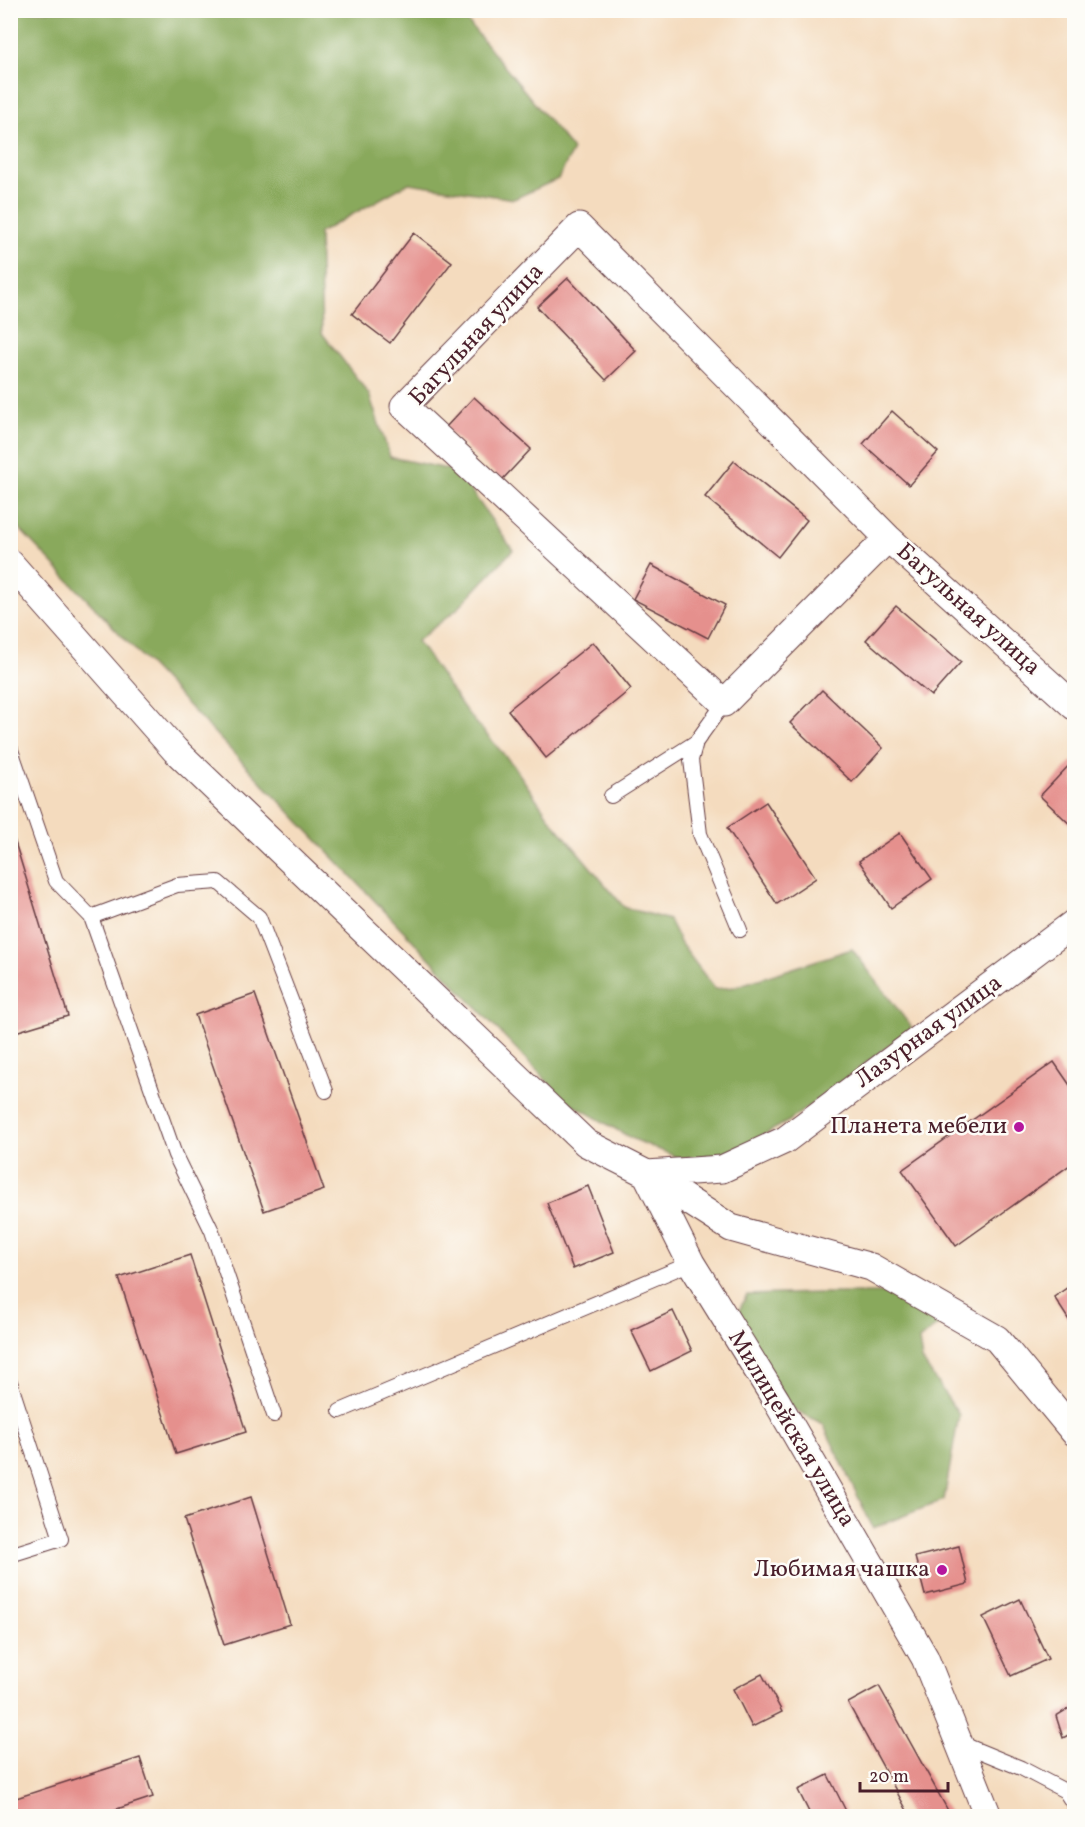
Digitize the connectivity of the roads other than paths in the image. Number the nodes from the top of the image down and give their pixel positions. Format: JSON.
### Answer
{"nodes":[{"id":1,"x":888,"y":538,"type":"junction"},
{"id":2,"x":10,"y":563,"type":"edge"},
{"id":3,"x":724,"y":703,"type":"junction"},
{"id":4,"x":1074,"y":706,"type":"edge"},
{"id":5,"x":696,"y":742,"type":"junction"},
{"id":6,"x":10,"y":747,"type":"edge"},
{"id":7,"x":611,"y":796,"type":"dead end"},
{"id":8,"x":91,"y":917,"type":"junction"},
{"id":9,"x":1074,"y":923,"type":"edge"},
{"id":10,"x":740,"y":930,"type":"dead end"},
{"id":11,"x":326,"y":1091,"type":"dead end"},
{"id":12,"x":646,"y":1174,"type":"junction"},
{"id":13,"x":691,"y":1263,"type":"junction"},
{"id":14,"x":10,"y":1382,"type":"edge"},
{"id":15,"x":340,"y":1411,"type":"dead end"},
{"id":16,"x":274,"y":1415,"type":"dead end"},
{"id":17,"x":1074,"y":1432,"type":"edge"},
{"id":18,"x":10,"y":1555,"type":"edge"},
{"id":19,"x":960,"y":1743,"type":"junction"},
{"id":20,"x":1074,"y":1805,"type":"edge"},
{"id":21,"x":988,"y":1816,"type":"edge"}],
"edges":[{"from":1,"to":3,"type":"street","name":"Багульная улица"},
{"from":1,"to":3,"type":"street","name":"Багульная улица"},
{"from":1,"to":4,"type":"street","name":"Багульная улица"},
{"from":2,"to":12,"type":"street"},
{"from":3,"to":5,"type":"lane"},
{"from":5,"to":7,"type":"lane"},
{"from":5,"to":10,"type":"lane"},
{"from":6,"to":8,"type":"lane"},
{"from":8,"to":11,"type":"lane"},
{"from":8,"to":16,"type":"lane"},
{"from":9,"to":12,"type":"street","name":"Лазурная улица"},
{"from":12,"to":13,"type":"street","name":"Милицейская улица"},
{"from":12,"to":17,"type":"street"},
{"from":13,"to":15,"type":"lane"},
{"from":13,"to":19,"type":"street","name":"Милицейская улица"},
{"from":14,"to":18,"type":"lane"},
{"from":19,"to":20,"type":"lane"},
{"from":19,"to":21,"type":"street","name":"Милицейская улица"}]}
